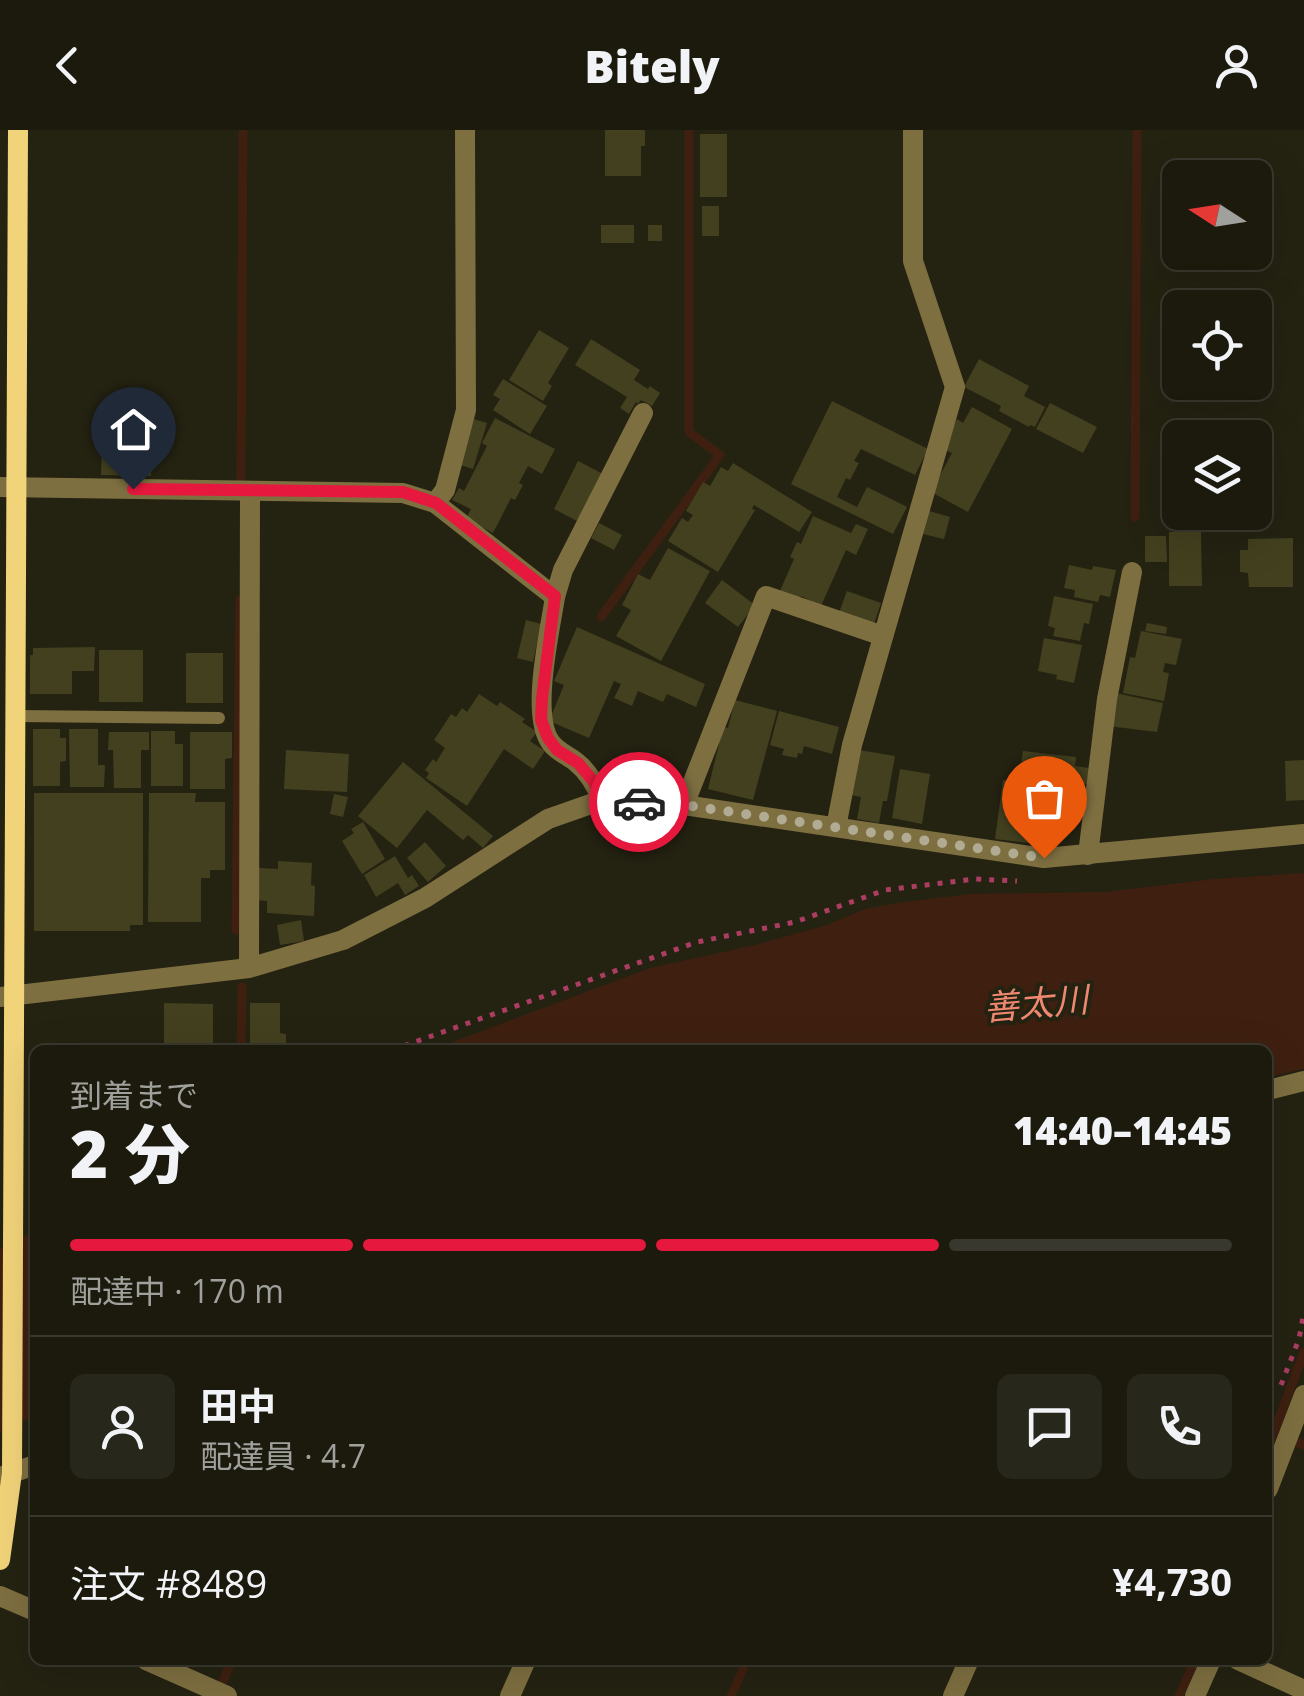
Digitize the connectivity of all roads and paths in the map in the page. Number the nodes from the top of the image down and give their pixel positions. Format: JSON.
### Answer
{"nodes":[{"id":1,"x":18,"y":130,"type":"edge"},
{"id":2,"x":466,"y":130,"type":"edge"},
{"id":3,"x":913,"y":130,"type":"edge"},
{"id":4,"x":643,"y":414,"type":"dead end"},
{"id":5,"x":8,"y":487,"type":"edge"},
{"id":6,"x":250,"y":492,"type":"junction"},
{"id":7,"x":436,"y":503,"type":"junction"},
{"id":8,"x":1132,"y":572,"type":"dead end"},
{"id":9,"x":555,"y":596,"type":"junction"},
{"id":10,"x":882,"y":636,"type":"junction"},
{"id":11,"x":16,"y":716,"type":"junction"},
{"id":12,"x":219,"y":718,"type":"dead end"},
{"id":13,"x":602,"y":800,"type":"junction"},
{"id":14,"x":684,"y":805,"type":"junction"},
{"id":15,"x":836,"y":826,"type":"junction"},
{"id":16,"x":1304,"y":834,"type":"edge"},
{"id":17,"x":1088,"y":856,"type":"junction"},
{"id":18,"x":1032,"y":882,"type":"dead end"},
{"id":19,"x":249,"y":968,"type":"junction"},
{"id":20,"x":8,"y":996,"type":"edge"},
{"id":21,"x":406,"y":1045,"type":"edge"},
{"id":22,"x":1304,"y":1080,"type":"edge"},
{"id":23,"x":1272,"y":1089,"type":"edge"},
{"id":24,"x":1304,"y":1312,"type":"edge"},
{"id":25,"x":1280,"y":1387,"type":"dead end"},
{"id":26,"x":1304,"y":1395,"type":"edge"},
{"id":27,"x":30,"y":1467,"type":"edge"},
{"id":28,"x":6,"y":1475,"type":"edge"},
{"id":29,"x":1272,"y":1479,"type":"edge"},
{"id":30,"x":0,"y":1560,"type":"edge"},
{"id":31,"x":0,"y":1596,"type":"edge"},
{"id":32,"x":30,"y":1610,"type":"edge"},
{"id":33,"x":157,"y":1665,"type":"edge"},
{"id":34,"x":524,"y":1665,"type":"edge"},
{"id":35,"x":967,"y":1665,"type":"edge"},
{"id":36,"x":1209,"y":1665,"type":"edge"},
{"id":37,"x":1249,"y":1665,"type":"edge"},
{"id":38,"x":1304,"y":1690,"type":"edge"},
{"id":39,"x":228,"y":1696,"type":"edge"},
{"id":40,"x":510,"y":1696,"type":"edge"},
{"id":41,"x":953,"y":1696,"type":"edge"},
{"id":42,"x":1195,"y":1696,"type":"edge"}],
"edges":[{"from":1,"to":5,"type":"street"},
{"from":2,"to":7,"type":"street"},
{"from":3,"to":10,"type":"street"},
{"from":4,"to":9,"type":"street"},
{"from":5,"to":6,"type":"street"},
{"from":5,"to":11,"type":"street"},
{"from":6,"to":7,"type":"street"},
{"from":6,"to":19,"type":"street"},
{"from":7,"to":9,"type":"street"},
{"from":8,"to":17,"type":"street"},
{"from":9,"to":13,"type":"street"},
{"from":10,"to":14,"type":"street"},
{"from":10,"to":15,"type":"street"},
{"from":11,"to":12,"type":"lane"},
{"from":11,"to":20,"type":"street"},
{"from":13,"to":14,"type":"street"},
{"from":13,"to":19,"type":"street"},
{"from":14,"to":15,"type":"street"},
{"from":15,"to":17,"type":"street"},
{"from":16,"to":17,"type":"street"},
{"from":18,"to":21,"type":"path"},
{"from":19,"to":20,"type":"street"},
{"from":20,"to":28,"type":"street"},
{"from":22,"to":23,"type":"street"},
{"from":24,"to":25,"type":"path"},
{"from":26,"to":29,"type":"street"},
{"from":27,"to":28,"type":"street"},
{"from":28,"to":30,"type":"street"},
{"from":31,"to":32,"type":"street"},
{"from":33,"to":39,"type":"street"},
{"from":34,"to":40,"type":"street"},
{"from":35,"to":41,"type":"street"},
{"from":36,"to":42,"type":"street"},
{"from":37,"to":38,"type":"street"}]}
